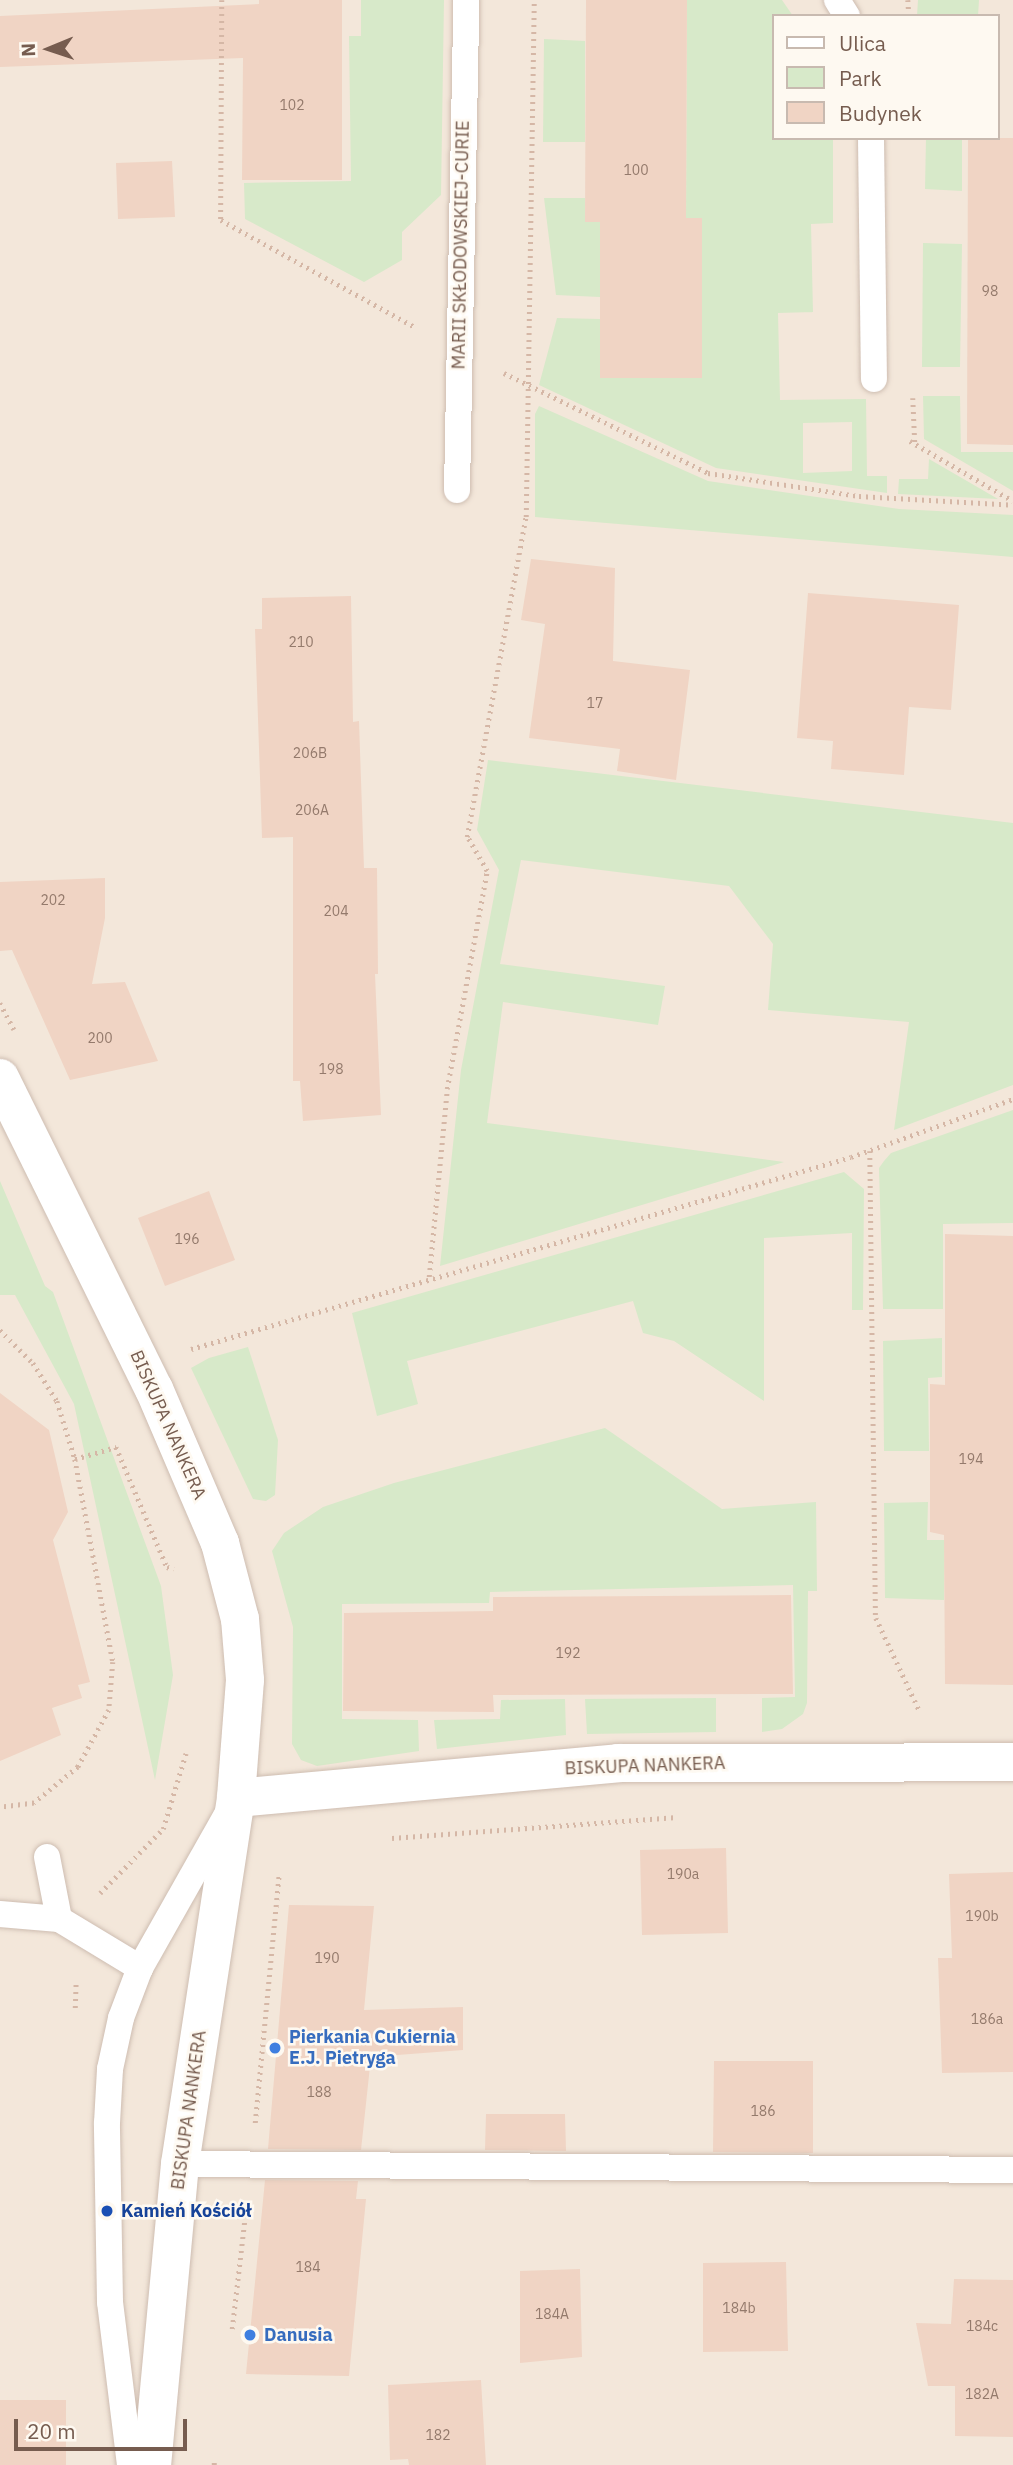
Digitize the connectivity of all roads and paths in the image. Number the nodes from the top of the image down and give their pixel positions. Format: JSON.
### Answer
{"nodes":[{"id":1,"x":222,"y":0,"type":"edge"},
{"id":2,"x":466,"y":0,"type":"edge"},
{"id":3,"x":534,"y":0,"type":"edge"},
{"id":4,"x":871,"y":140,"type":"edge"},
{"id":5,"x":459,"y":350,"type":"junction"},
{"id":6,"x":874,"y":379,"type":"dead end"},
{"id":7,"x":527,"y":385,"type":"junction"},
{"id":8,"x":910,"y":441,"type":"dead end"},
{"id":9,"x":457,"y":490,"type":"dead end"},
{"id":10,"x":1013,"y":503,"type":"edge"},
{"id":11,"x":0,"y":1078,"type":"edge"},
{"id":12,"x":1013,"y":1099,"type":"edge"},
{"id":13,"x":870,"y":1150,"type":"junction"},
{"id":14,"x":429,"y":1278,"type":"junction"},
{"id":15,"x":0,"y":1330,"type":"edge"},
{"id":16,"x":190,"y":1349,"type":"dead end"},
{"id":17,"x":75,"y":1459,"type":"junction"},
{"id":18,"x":178,"y":1558,"type":"dead end"},
{"id":19,"x":921,"y":1714,"type":"dead end"},
{"id":20,"x":186,"y":1751,"type":"dead end"},
{"id":21,"x":1013,"y":1762,"type":"edge"},
{"id":22,"x":236,"y":1798,"type":"junction"},
{"id":23,"x":0,"y":1807,"type":"edge"},
{"id":24,"x":683,"y":1816,"type":"dead end"},
{"id":25,"x":378,"y":1839,"type":"dead end"},
{"id":26,"x":47,"y":1857,"type":"dead end"},
{"id":27,"x":0,"y":1914,"type":"edge"},
{"id":28,"x":59,"y":1919,"type":"junction"},
{"id":29,"x":85,"y":1934,"type":"junction"},
{"id":30,"x":140,"y":1968,"type":"junction"},
{"id":31,"x":75,"y":2012,"type":"dead end"},
{"id":32,"x":180,"y":2164,"type":"junction"},
{"id":33,"x":1013,"y":2170,"type":"edge"},
{"id":34,"x":130,"y":2465,"type":"edge"},
{"id":35,"x":152,"y":2465,"type":"edge"}],
"edges":[{"from":1,"to":5,"type":"path"},
{"from":2,"to":5,"type":"lane","name":"MARII SKŁODOWSKIEJ-CURIE"},
{"from":3,"to":7,"type":"path"},
{"from":4,"to":6,"type":"lane"},
{"from":5,"to":7,"type":"path"},
{"from":5,"to":9,"type":"lane","name":"MARII SKŁODOWSKIEJ-CURIE"},
{"from":7,"to":10,"type":"path"},
{"from":7,"to":14,"type":"path"},
{"from":8,"to":10,"type":"path"},
{"from":11,"to":22,"type":"street","name":"BISKUPA NANKERA"},
{"from":12,"to":13,"type":"path"},
{"from":13,"to":14,"type":"path"},
{"from":13,"to":19,"type":"path"},
{"from":14,"to":16,"type":"path"},
{"from":15,"to":17,"type":"path"},
{"from":17,"to":18,"type":"path"},
{"from":17,"to":23,"type":"path"},
{"from":20,"to":29,"type":"path"},
{"from":21,"to":22,"type":"street","name":"BISKUPA NANKERA"},
{"from":22,"to":30,"type":"lane"},
{"from":22,"to":32,"type":"street","name":"BISKUPA NANKERA"},
{"from":24,"to":25,"type":"path"},
{"from":26,"to":28,"type":"lane"},
{"from":27,"to":28,"type":"lane"},
{"from":28,"to":29,"type":"lane"},
{"from":29,"to":30,"type":"lane"},
{"from":29,"to":31,"type":"path"},
{"from":30,"to":34,"type":"lane"},
{"from":32,"to":33,"type":"lane"},
{"from":32,"to":35,"type":"street","name":"BISKUPA NANKERA"}]}
